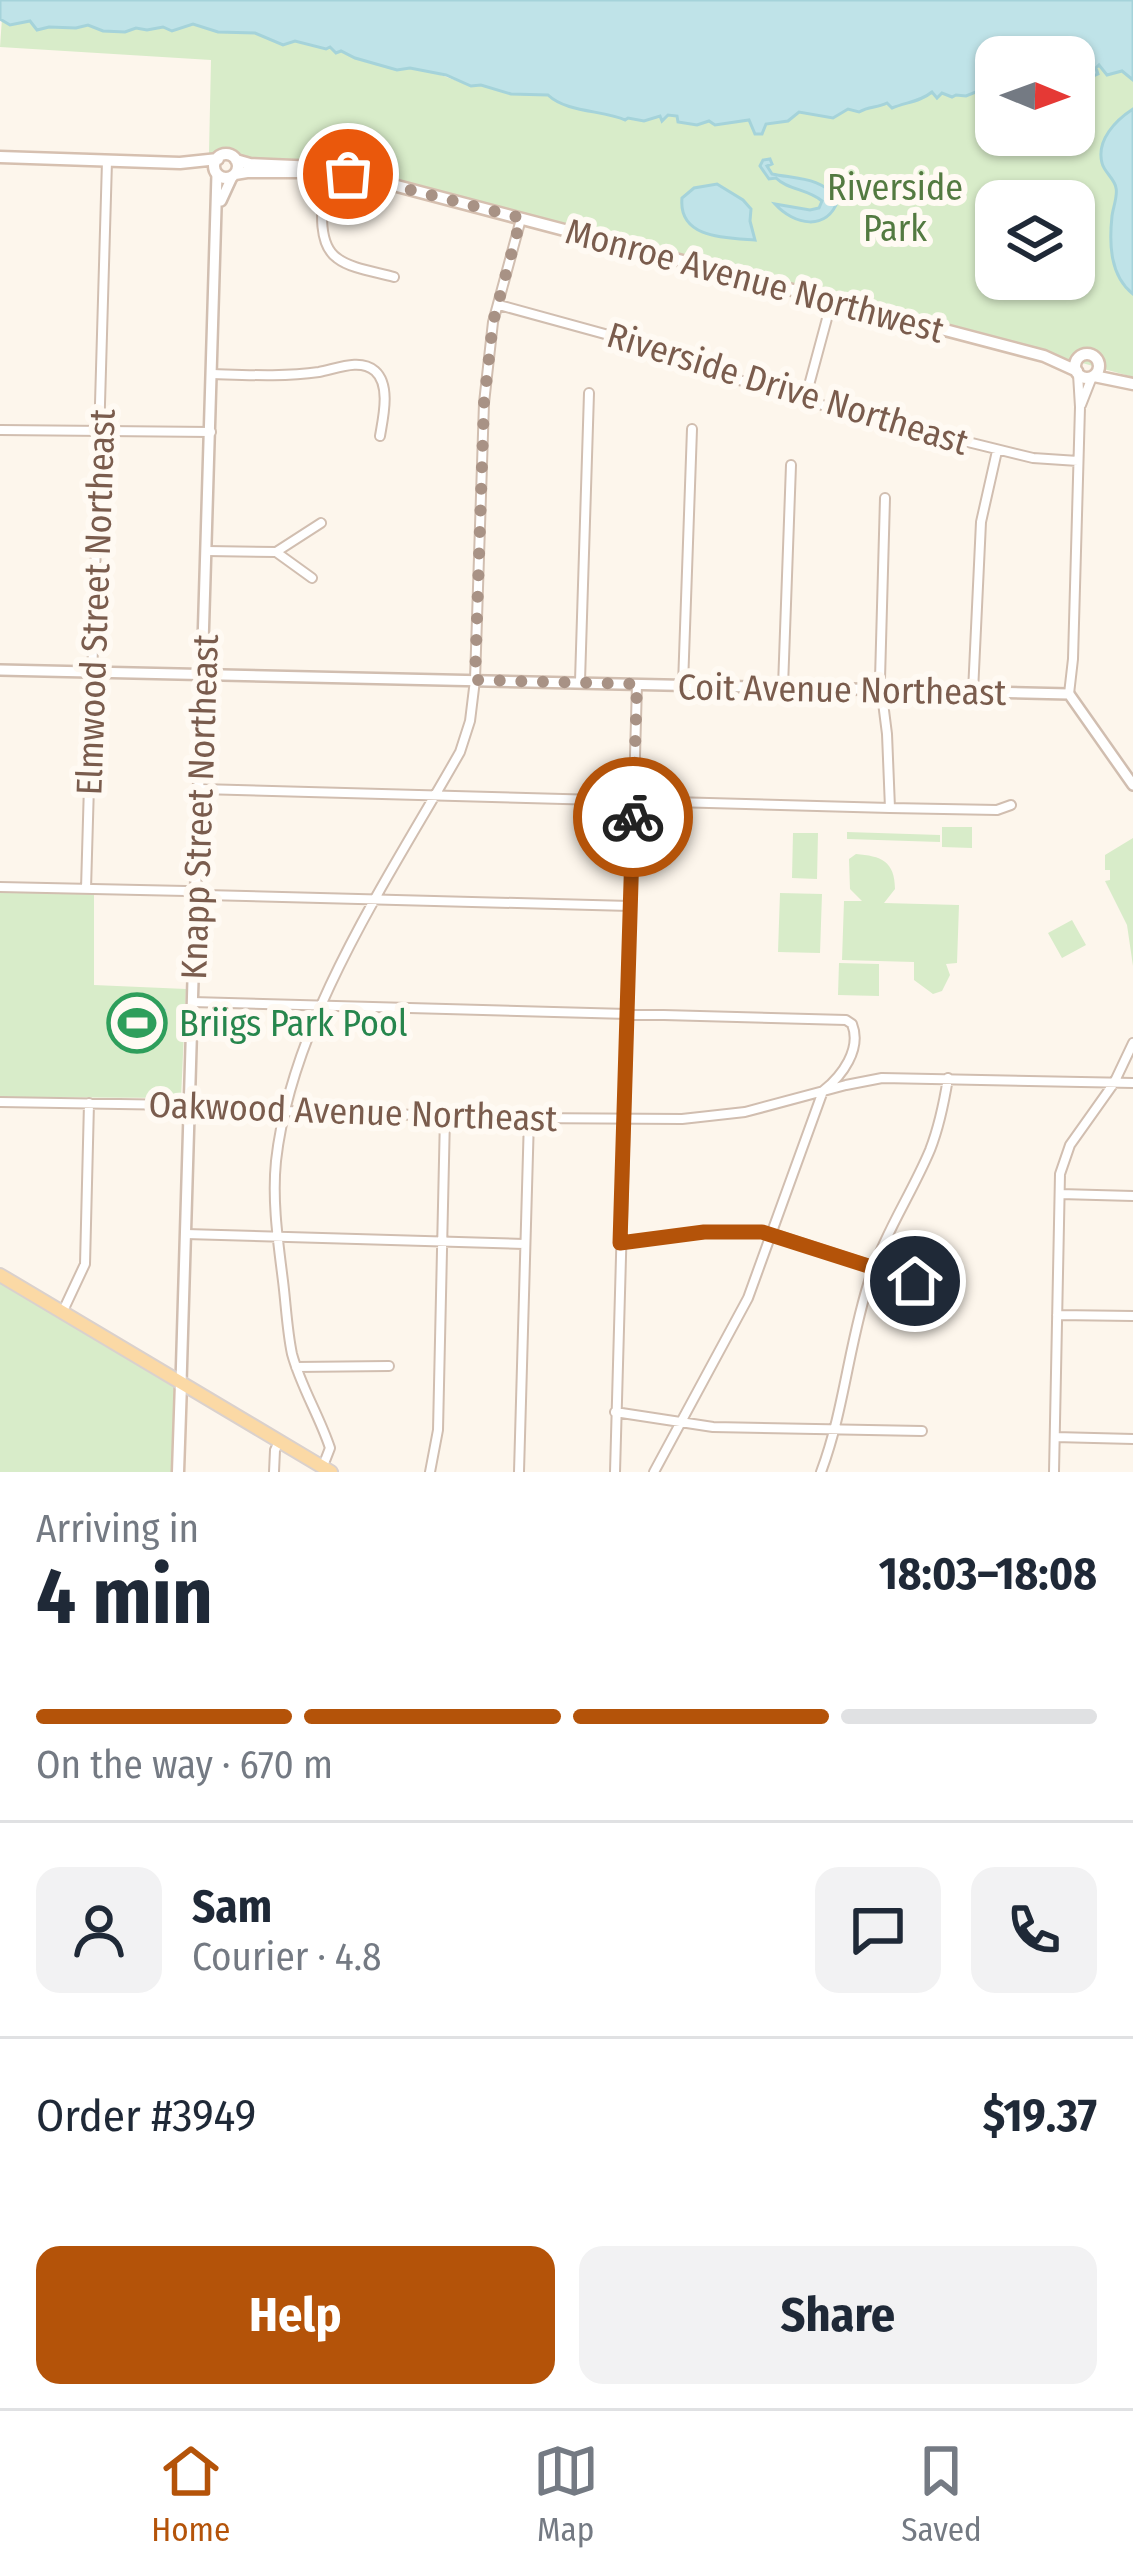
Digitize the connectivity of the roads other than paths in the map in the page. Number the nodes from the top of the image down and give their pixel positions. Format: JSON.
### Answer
{"nodes":[{"id":1,"x":0,"y":157,"type":"edge"},
{"id":2,"x":107,"y":160,"type":"junction"},
{"id":3,"x":236,"y":160,"type":"junction"},
{"id":4,"x":217,"y":168,"type":"junction"},
{"id":5,"x":262,"y":168,"type":"junction"},
{"id":6,"x":326,"y":171,"type":"junction"},
{"id":7,"x":234,"y":175,"type":"junction"},
{"id":8,"x":218,"y":212,"type":"junction"},
{"id":9,"x":521,"y":218,"type":"junction"},
{"id":10,"x":394,"y":277,"type":"dead end"},
{"id":11,"x":832,"y":300,"type":"junction"},
{"id":12,"x":499,"y":305,"type":"junction"},
{"id":13,"x":1044,"y":356,"type":"junction"},
{"id":14,"x":1080,"y":357,"type":"junction"},
{"id":15,"x":1099,"y":363,"type":"junction"},
{"id":16,"x":1077,"y":373,"type":"junction"},
{"id":17,"x":213,"y":374,"type":"junction"},
{"id":18,"x":1093,"y":376,"type":"junction"},
{"id":19,"x":1133,"y":384,"type":"edge"},
{"id":20,"x":589,"y":393,"type":"dead end"},
{"id":21,"x":805,"y":400,"type":"junction"},
{"id":22,"x":1080,"y":407,"type":"junction"},
{"id":23,"x":692,"y":429,"type":"dead end"},
{"id":24,"x":0,"y":430,"type":"edge"},
{"id":25,"x":99,"y":431,"type":"junction"},
{"id":26,"x":211,"y":432,"type":"junction"},
{"id":27,"x":380,"y":436,"type":"dead end"},
{"id":28,"x":997,"y":451,"type":"junction"},
{"id":29,"x":1078,"y":461,"type":"junction"},
{"id":30,"x":791,"y":465,"type":"dead end"},
{"id":31,"x":885,"y":498,"type":"dead end"},
{"id":32,"x":321,"y":523,"type":"dead end"},
{"id":33,"x":207,"y":551,"type":"junction"},
{"id":34,"x":276,"y":552,"type":"junction"},
{"id":35,"x":312,"y":578,"type":"dead end"},
{"id":36,"x":0,"y":670,"type":"edge"},
{"id":37,"x":91,"y":672,"type":"junction"},
{"id":38,"x":203,"y":673,"type":"junction"},
{"id":39,"x":475,"y":680,"type":"junction"},
{"id":40,"x":580,"y":681,"type":"junction"},
{"id":41,"x":637,"y":684,"type":"junction"},
{"id":42,"x":683,"y":685,"type":"junction"},
{"id":43,"x":783,"y":687,"type":"junction"},
{"id":44,"x":880,"y":690,"type":"junction"},
{"id":45,"x":974,"y":692,"type":"junction"},
{"id":46,"x":1069,"y":694,"type":"junction"},
{"id":47,"x":1133,"y":785,"type":"edge"},
{"id":48,"x":200,"y":789,"type":"junction"},
{"id":49,"x":435,"y":796,"type":"junction"},
{"id":50,"x":633,"y":802,"type":"junction"},
{"id":51,"x":1010,"y":806,"type":"dead end"},
{"id":52,"x":890,"y":808,"type":"junction"},
{"id":53,"x":0,"y":887,"type":"edge"},
{"id":54,"x":86,"y":889,"type":"junction"},
{"id":55,"x":196,"y":893,"type":"junction"},
{"id":56,"x":377,"y":899,"type":"junction"},
{"id":57,"x":630,"y":906,"type":"junction"},
{"id":58,"x":192,"y":1002,"type":"junction"},
{"id":59,"x":321,"y":1005,"type":"junction"},
{"id":60,"x":627,"y":1015,"type":"junction"},
{"id":61,"x":1133,"y":1043,"type":"edge"},
{"id":62,"x":948,"y":1078,"type":"junction"},
{"id":63,"x":1114,"y":1083,"type":"junction"},
{"id":64,"x":1133,"y":1083,"type":"edge"},
{"id":65,"x":824,"y":1091,"type":"junction"},
{"id":66,"x":0,"y":1102,"type":"edge"},
{"id":67,"x":89,"y":1103,"type":"junction"},
{"id":68,"x":189,"y":1107,"type":"junction"},
{"id":69,"x":286,"y":1112,"type":"junction"},
{"id":70,"x":445,"y":1116,"type":"junction"},
{"id":71,"x":529,"y":1118,"type":"junction"},
{"id":72,"x":623,"y":1119,"type":"junction"},
{"id":73,"x":1060,"y":1194,"type":"junction"},
{"id":74,"x":1133,"y":1196,"type":"edge"},
{"id":75,"x":186,"y":1234,"type":"junction"},
{"id":76,"x":773,"y":1234,"type":"junction"},
{"id":77,"x":278,"y":1237,"type":"junction"},
{"id":78,"x":443,"y":1243,"type":"junction"},
{"id":79,"x":620,"y":1243,"type":"junction"},
{"id":80,"x":524,"y":1244,"type":"junction"},
{"id":81,"x":874,"y":1267,"type":"junction"},
{"id":82,"x":0,"y":1275,"type":"edge"},
{"id":83,"x":949,"y":1291,"type":"dead end"},
{"id":84,"x":62,"y":1312,"type":"junction"},
{"id":85,"x":1057,"y":1315,"type":"junction"},
{"id":86,"x":1133,"y":1316,"type":"edge"},
{"id":87,"x":389,"y":1366,"type":"dead end"},
{"id":88,"x":296,"y":1367,"type":"junction"},
{"id":89,"x":181,"y":1383,"type":"junction"},
{"id":90,"x":615,"y":1412,"type":"junction"},
{"id":91,"x":683,"y":1421,"type":"junction"},
{"id":92,"x":836,"y":1428,"type":"junction"},
{"id":93,"x":922,"y":1431,"type":"dead end"},
{"id":94,"x":1054,"y":1437,"type":"junction"},
{"id":95,"x":1133,"y":1438,"type":"edge"},
{"id":96,"x":280,"y":1441,"type":"junction"},
{"id":97,"x":327,"y":1470,"type":"edge"},
{"id":98,"x":178,"y":1472,"type":"edge"},
{"id":99,"x":274,"y":1472,"type":"edge"},
{"id":100,"x":430,"y":1472,"type":"edge"},
{"id":101,"x":519,"y":1472,"type":"edge"},
{"id":102,"x":615,"y":1472,"type":"edge"},
{"id":103,"x":654,"y":1472,"type":"edge"},
{"id":104,"x":820,"y":1472,"type":"edge"},
{"id":105,"x":1054,"y":1472,"type":"edge"}],
"edges":[{"from":1,"to":2,"type":"main road"},
{"from":2,"to":4,"type":"main road"},
{"from":2,"to":25,"type":"street","name":"Elmwood Street Northeast"},
{"from":3,"to":4,"type":"main road"},
{"from":3,"to":5,"type":"main road","name":"Monroe Avenue Northwest"},
{"from":3,"to":7,"type":"main road"},
{"from":4,"to":7,"type":"main road"},
{"from":4,"to":8,"type":"street","name":"Knapp Street Northeast"},
{"from":5,"to":6,"type":"main road","name":"Monroe Avenue Northwest"},
{"from":5,"to":7,"type":"main road","name":"Monroe Avenue Northwest"},
{"from":6,"to":9,"type":"main road","name":"Monroe Avenue Northwest"},
{"from":6,"to":10,"type":"street"},
{"from":7,"to":8,"type":"street"},
{"from":8,"to":17,"type":"street","name":"Knapp Street Northeast"},
{"from":9,"to":11,"type":"main road","name":"Monroe Avenue Northwest"},
{"from":9,"to":12,"type":"street"},
{"from":11,"to":13,"type":"main road","name":"Monroe Avenue Northwest"},
{"from":11,"to":21,"type":"street"},
{"from":12,"to":21,"type":"street","name":"Riverside Drive Northeast"},
{"from":12,"to":39,"type":"street"},
{"from":13,"to":14,"type":"main road","name":"Monroe Avenue Northwest"},
{"from":13,"to":16,"type":"main road","name":"Monroe Avenue Northwest"},
{"from":14,"to":15,"type":"main road"},
{"from":14,"to":16,"type":"main road"},
{"from":15,"to":18,"type":"main road"},
{"from":15,"to":19,"type":"main road"},
{"from":16,"to":18,"type":"main road"},
{"from":16,"to":22,"type":"street"},
{"from":17,"to":26,"type":"street","name":"Knapp Street Northeast"},
{"from":17,"to":27,"type":"street"},
{"from":18,"to":19,"type":"main road"},
{"from":18,"to":22,"type":"street"},
{"from":20,"to":40,"type":"street"},
{"from":21,"to":28,"type":"street","name":"Riverside Drive Northeast"},
{"from":22,"to":29,"type":"street"},
{"from":23,"to":42,"type":"street"},
{"from":24,"to":25,"type":"street"},
{"from":25,"to":26,"type":"street"},
{"from":25,"to":37,"type":"street","name":"Elmwood Street Northeast"},
{"from":26,"to":33,"type":"street","name":"Knapp Street Northeast"},
{"from":28,"to":29,"type":"street","name":"Riverside Drive Northeast"},
{"from":28,"to":45,"type":"street"},
{"from":29,"to":46,"type":"street"},
{"from":30,"to":43,"type":"street"},
{"from":31,"to":44,"type":"street"},
{"from":32,"to":34,"type":"street"},
{"from":33,"to":34,"type":"street"},
{"from":33,"to":38,"type":"street","name":"Knapp Street Northeast"},
{"from":34,"to":35,"type":"street"},
{"from":36,"to":37,"type":"street","name":"Coit Avenue Northeast"},
{"from":37,"to":38,"type":"street","name":"Coit Avenue Northeast"},
{"from":37,"to":54,"type":"street","name":"Elmwood Street Northeast"},
{"from":38,"to":39,"type":"street","name":"Coit Avenue Northeast"},
{"from":38,"to":48,"type":"street","name":"Knapp Street Northeast"},
{"from":39,"to":40,"type":"street","name":"Coit Avenue Northeast"},
{"from":39,"to":49,"type":"street"},
{"from":40,"to":41,"type":"street","name":"Coit Avenue Northeast"},
{"from":41,"to":42,"type":"street","name":"Coit Avenue Northeast"},
{"from":41,"to":50,"type":"street"},
{"from":42,"to":43,"type":"street","name":"Coit Avenue Northeast"},
{"from":43,"to":44,"type":"street","name":"Coit Avenue Northeast"},
{"from":44,"to":45,"type":"street","name":"Coit Avenue Northeast"},
{"from":44,"to":52,"type":"street"},
{"from":45,"to":46,"type":"street","name":"Coit Avenue Northeast"},
{"from":46,"to":47,"type":"street"},
{"from":48,"to":49,"type":"street"},
{"from":48,"to":55,"type":"street","name":"Knapp Street Northeast"},
{"from":49,"to":50,"type":"street"},
{"from":49,"to":56,"type":"street"},
{"from":50,"to":52,"type":"street"},
{"from":50,"to":57,"type":"street"},
{"from":51,"to":52,"type":"street"},
{"from":53,"to":54,"type":"street"},
{"from":54,"to":55,"type":"street"},
{"from":55,"to":56,"type":"street"},
{"from":55,"to":58,"type":"street","name":"Knapp Street Northeast"},
{"from":56,"to":57,"type":"street"},
{"from":56,"to":59,"type":"street"},
{"from":57,"to":60,"type":"street"},
{"from":58,"to":59,"type":"street"},
{"from":58,"to":68,"type":"street","name":"Knapp Street Northeast"},
{"from":59,"to":60,"type":"street"},
{"from":59,"to":69,"type":"street"},
{"from":60,"to":65,"type":"street"},
{"from":60,"to":72,"type":"street"},
{"from":61,"to":63,"type":"street"},
{"from":62,"to":63,"type":"street","name":"Oakwood Avenue Northeast"},
{"from":62,"to":65,"type":"street","name":"Oakwood Avenue Northeast"},
{"from":62,"to":81,"type":"street"},
{"from":63,"to":64,"type":"street","name":"Oakwood Avenue Northeast"},
{"from":63,"to":73,"type":"street"},
{"from":65,"to":72,"type":"street","name":"Oakwood Avenue Northeast"},
{"from":65,"to":76,"type":"street"},
{"from":66,"to":67,"type":"street","name":"Oakwood Avenue Northeast"},
{"from":67,"to":68,"type":"street","name":"Oakwood Avenue Northeast"},
{"from":67,"to":84,"type":"street"},
{"from":68,"to":69,"type":"street","name":"Oakwood Avenue Northeast"},
{"from":68,"to":75,"type":"street","name":"Knapp Street Northeast"},
{"from":69,"to":70,"type":"street","name":"Oakwood Avenue Northeast"},
{"from":69,"to":77,"type":"street"},
{"from":70,"to":71,"type":"street","name":"Oakwood Avenue Northeast"},
{"from":70,"to":78,"type":"street"},
{"from":71,"to":72,"type":"street","name":"Oakwood Avenue Northeast"},
{"from":71,"to":80,"type":"street"},
{"from":72,"to":79,"type":"street"},
{"from":73,"to":74,"type":"street"},
{"from":73,"to":85,"type":"street"},
{"from":75,"to":77,"type":"street"},
{"from":75,"to":89,"type":"street","name":"Knapp Street Northeast"},
{"from":76,"to":79,"type":"street"},
{"from":76,"to":81,"type":"street"},
{"from":76,"to":91,"type":"street"},
{"from":77,"to":78,"type":"street"},
{"from":77,"to":88,"type":"street"},
{"from":78,"to":80,"type":"street"},
{"from":78,"to":100,"type":"street"},
{"from":79,"to":90,"type":"street"},
{"from":80,"to":101,"type":"street"},
{"from":81,"to":83,"type":"street"},
{"from":81,"to":92,"type":"street"},
{"from":82,"to":84,"type":"main road"},
{"from":84,"to":89,"type":"main road"},
{"from":85,"to":86,"type":"street"},
{"from":85,"to":94,"type":"street"},
{"from":87,"to":88,"type":"street"},
{"from":88,"to":97,"type":"street"},
{"from":89,"to":96,"type":"main road"},
{"from":89,"to":98,"type":"main road","name":"Knapp Street Northeast"},
{"from":90,"to":91,"type":"street"},
{"from":90,"to":102,"type":"street"},
{"from":91,"to":92,"type":"street"},
{"from":91,"to":103,"type":"street"},
{"from":92,"to":93,"type":"street"},
{"from":92,"to":104,"type":"street"},
{"from":94,"to":95,"type":"street"},
{"from":94,"to":105,"type":"street"},
{"from":96,"to":97,"type":"main road"},
{"from":96,"to":99,"type":"street"}]}
